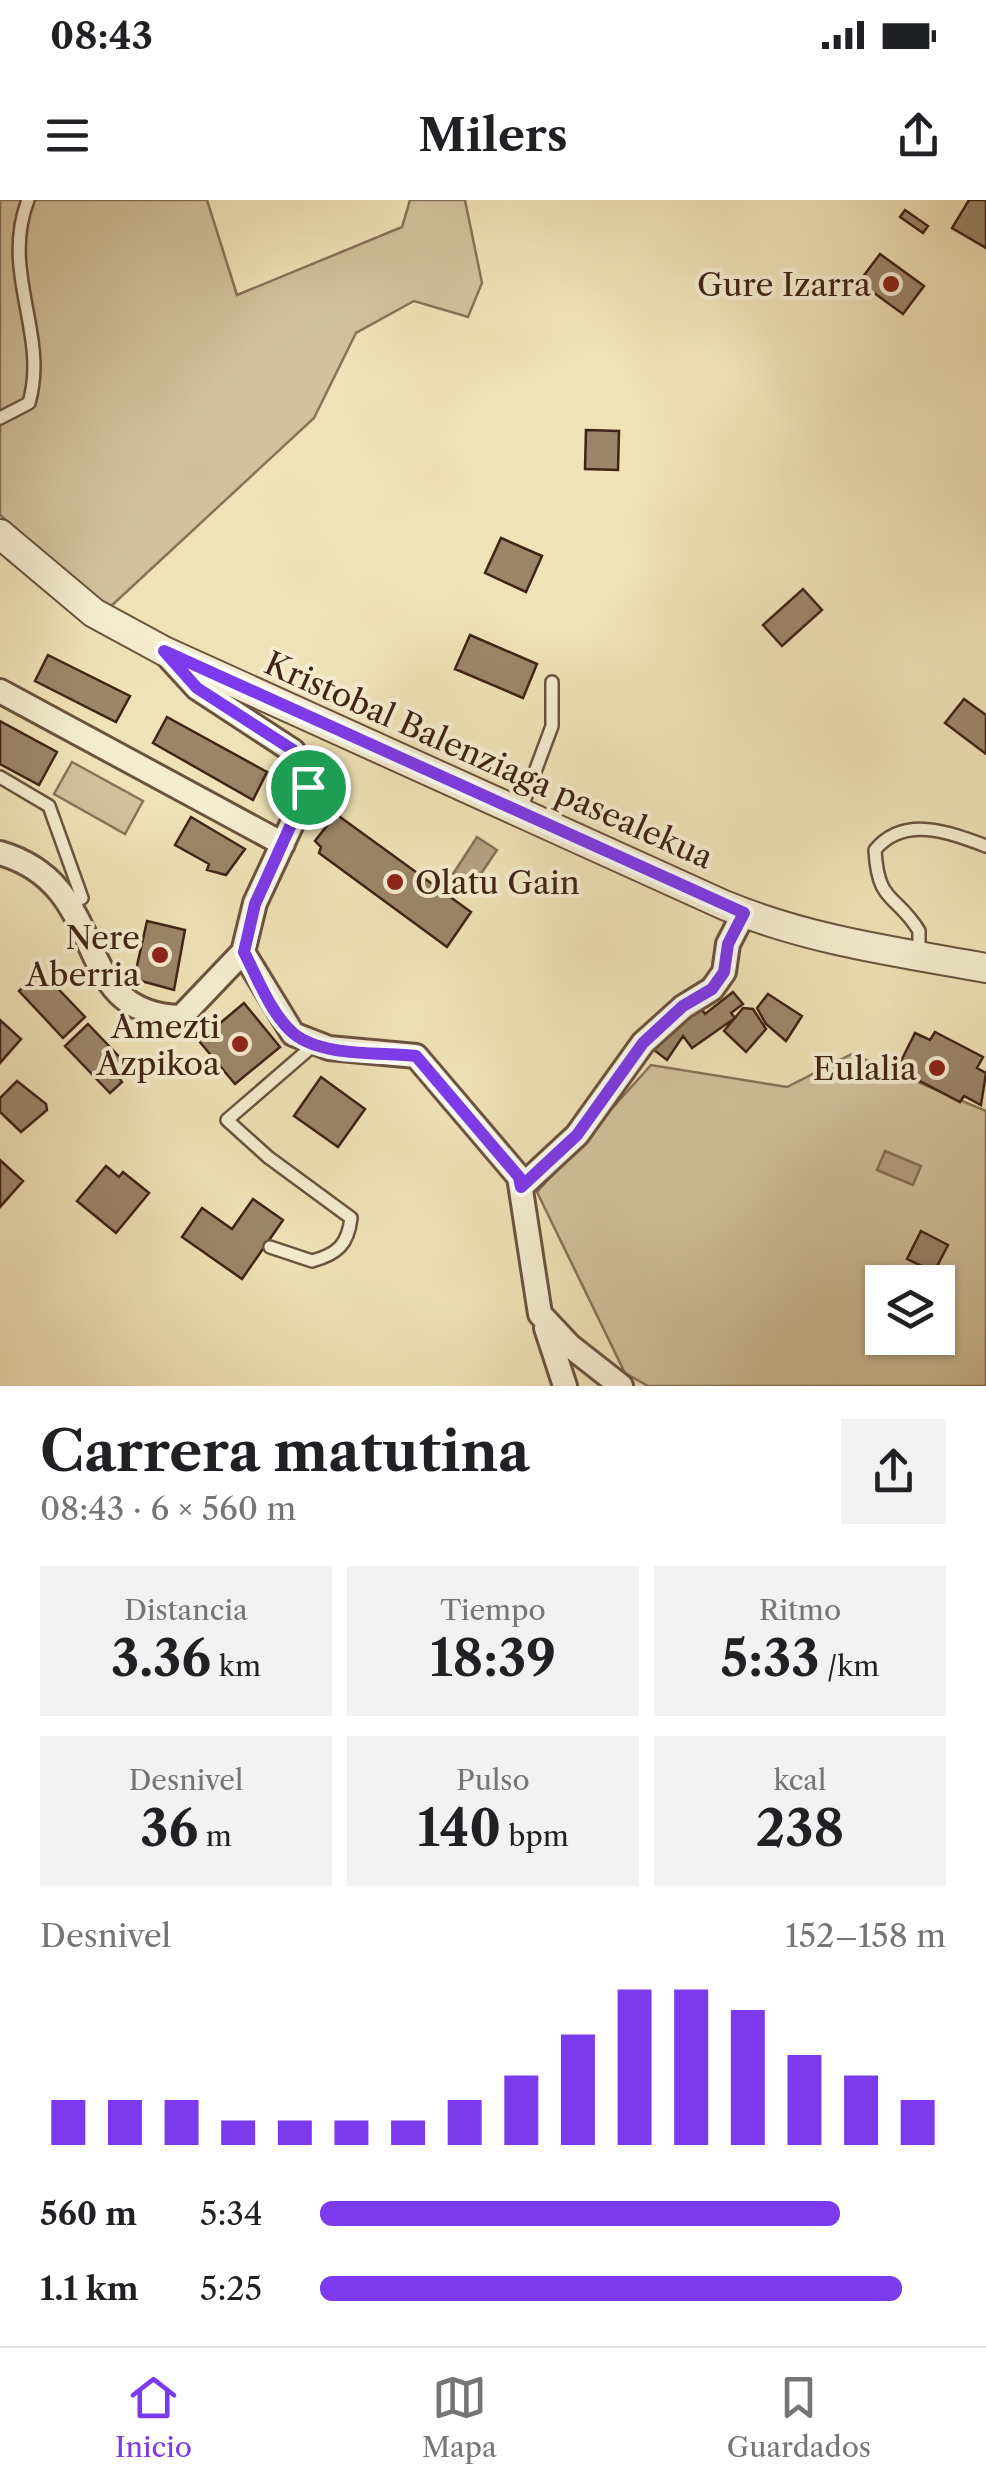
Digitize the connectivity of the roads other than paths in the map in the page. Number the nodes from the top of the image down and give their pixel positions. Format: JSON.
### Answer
{"nodes":[{"id":1,"x":28,"y":200,"type":"edge"},
{"id":2,"x":5,"y":232,"type":"dead end"},
{"id":3,"x":14,"y":325,"type":"dead end"},
{"id":4,"x":0,"y":418,"type":"edge"},
{"id":5,"x":0,"y":534,"type":"edge"},
{"id":6,"x":164,"y":651,"type":"junction"},
{"id":7,"x":552,"y":682,"type":"dead end"},
{"id":8,"x":0,"y":690,"type":"edge"},
{"id":9,"x":0,"y":777,"type":"edge"},
{"id":10,"x":520,"y":812,"type":"junction"},
{"id":11,"x":283,"y":844,"type":"junction"},
{"id":12,"x":986,"y":846,"type":"edge"},
{"id":13,"x":0,"y":853,"type":"edge"},
{"id":14,"x":72,"y":904,"type":"junction"},
{"id":15,"x":744,"y":913,"type":"junction"},
{"id":16,"x":244,"y":952,"type":"junction"},
{"id":17,"x":919,"y":956,"type":"junction"},
{"id":18,"x":986,"y":968,"type":"edge"},
{"id":19,"x":316,"y":1042,"type":"junction"},
{"id":20,"x":521,"y":1187,"type":"junction"},
{"id":21,"x":270,"y":1246,"type":"dead end"},
{"id":22,"x":540,"y":1314,"type":"junction"},
{"id":23,"x":565,"y":1386,"type":"edge"},
{"id":24,"x":621,"y":1386,"type":"edge"}],
"edges":[{"from":1,"to":2,"type":"lane"},
{"from":3,"to":4,"type":"lane"},
{"from":5,"to":6,"type":"street","name":"Kristobal Balenziaga pasealekua"},
{"from":6,"to":10,"type":"street","name":"Kristobal Balenziaga pasealekua"},
{"from":6,"to":11,"type":"street"},
{"from":7,"to":10,"type":"lane"},
{"from":8,"to":11,"type":"street"},
{"from":9,"to":14,"type":"lane"},
{"from":10,"to":15,"type":"street","name":"Kristobal Balenziaga pasealekua"},
{"from":11,"to":16,"type":"street"},
{"from":12,"to":17,"type":"lane"},
{"from":13,"to":14,"type":"street"},
{"from":14,"to":16,"type":"street"},
{"from":15,"to":17,"type":"street","name":"Kristobal Balenziaga pasealekua"},
{"from":15,"to":20,"type":"street"},
{"from":16,"to":19,"type":"street"},
{"from":17,"to":18,"type":"street","name":"Kristobal Balenziaga pasealekua"},
{"from":19,"to":20,"type":"street"},
{"from":19,"to":21,"type":"lane"},
{"from":20,"to":22,"type":"street"},
{"from":22,"to":23,"type":"street"},
{"from":22,"to":24,"type":"street"}]}
